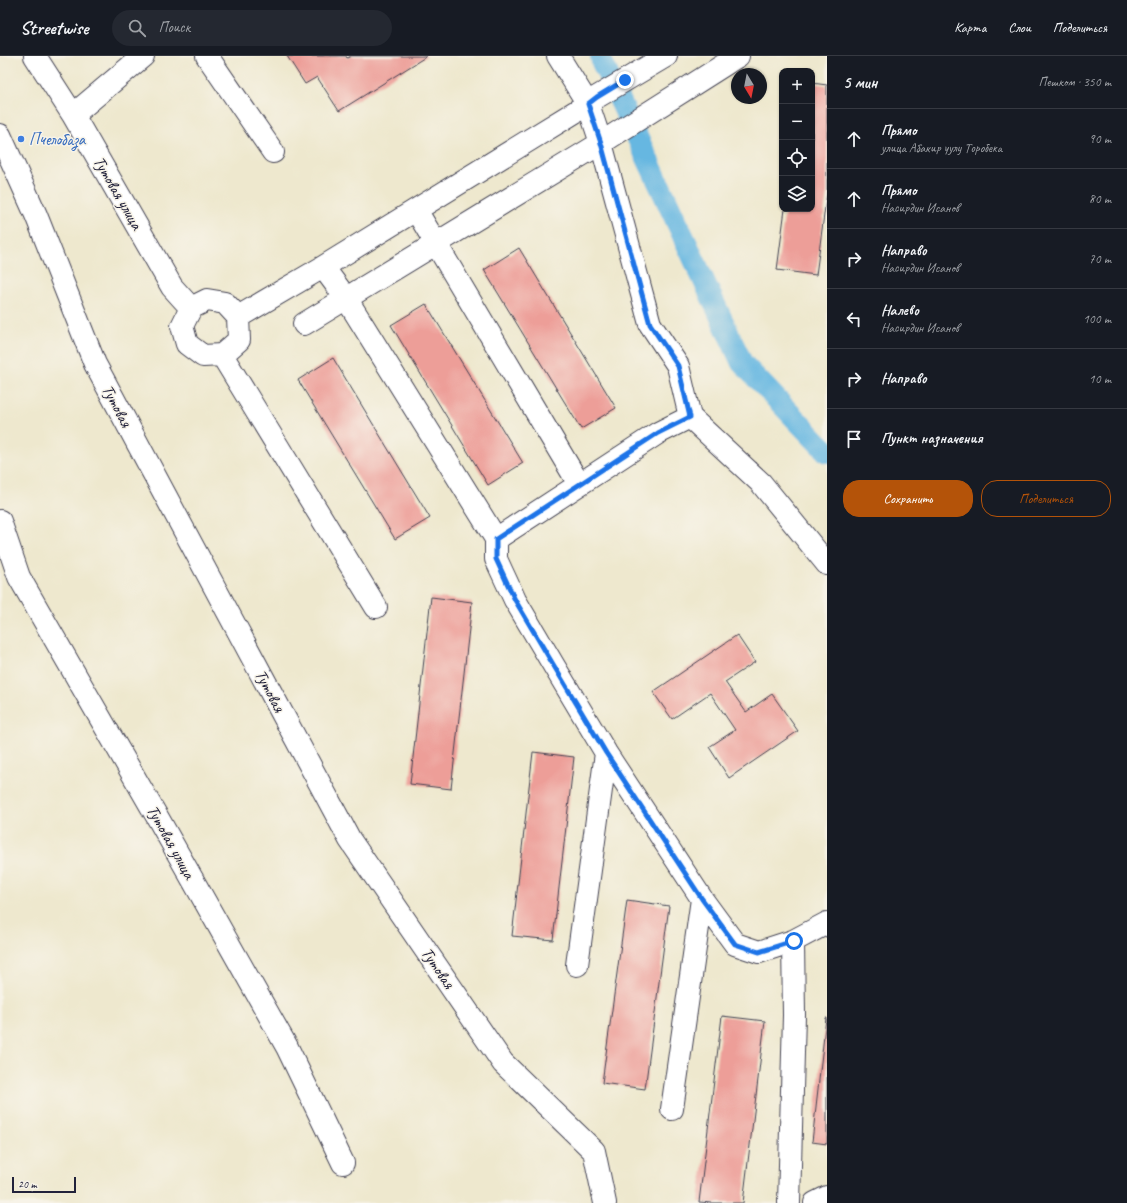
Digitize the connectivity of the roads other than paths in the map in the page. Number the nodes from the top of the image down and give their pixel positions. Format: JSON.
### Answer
{"nodes":[{"id":1,"x":35,"y":56,"type":"edge"},
{"id":2,"x":144,"y":56,"type":"edge"},
{"id":3,"x":207,"y":56,"type":"edge"},
{"id":4,"x":558,"y":56,"type":"edge"},
{"id":5,"x":666,"y":56,"type":"edge"},
{"id":6,"x":738,"y":56,"type":"edge"},
{"id":7,"x":593,"y":100,"type":"junction"},
{"id":8,"x":73,"y":115,"type":"junction"},
{"id":9,"x":0,"y":135,"type":"edge"},
{"id":10,"x":601,"y":143,"type":"junction"},
{"id":11,"x":273,"y":152,"type":"dead end"},
{"id":12,"x":416,"y":210,"type":"junction"},
{"id":13,"x":436,"y":243,"type":"junction"},
{"id":14,"x":323,"y":267,"type":"junction"},
{"id":15,"x":346,"y":298,"type":"junction"},
{"id":16,"x":191,"y":308,"type":"junction"},
{"id":17,"x":238,"y":316,"type":"junction"},
{"id":18,"x":304,"y":324,"type":"dead end"},
{"id":19,"x":222,"y":356,"type":"junction"},
{"id":20,"x":690,"y":417,"type":"junction"},
{"id":21,"x":579,"y":484,"type":"junction"},
{"id":22,"x":0,"y":521,"type":"edge"},
{"id":23,"x":496,"y":539,"type":"junction"},
{"id":24,"x":827,"y":564,"type":"edge"},
{"id":25,"x":376,"y":607,"type":"dead end"},
{"id":26,"x":606,"y":753,"type":"junction"},
{"id":27,"x":702,"y":899,"type":"junction"},
{"id":28,"x":827,"y":923,"type":"edge"},
{"id":29,"x":794,"y":941,"type":"junction"},
{"id":30,"x":577,"y":965,"type":"dead end"},
{"id":31,"x":672,"y":1108,"type":"dead end"},
{"id":32,"x":343,"y":1163,"type":"dead end"},
{"id":33,"x":827,"y":1197,"type":"edge"},
{"id":34,"x":605,"y":1203,"type":"edge"},
{"id":35,"x":789,"y":1203,"type":"edge"},
{"id":36,"x":815,"y":1203,"type":"edge"}],
"edges":[{"from":1,"to":8,"type":"street","name":"Тутовая улица"},
{"from":2,"to":8,"type":"street"},
{"from":3,"to":11,"type":"street"},
{"from":4,"to":7,"type":"street"},
{"from":5,"to":7,"type":"street"},
{"from":6,"to":10,"type":"street"},
{"from":7,"to":10,"type":"street"},
{"from":7,"to":12,"type":"street"},
{"from":8,"to":16,"type":"street","name":"Тутовая улица"},
{"from":9,"to":34,"type":"street","name":"Тутовая"},
{"from":10,"to":13,"type":"street"},
{"from":10,"to":20,"type":"street"},
{"from":12,"to":13,"type":"street"},
{"from":12,"to":14,"type":"street"},
{"from":13,"to":15,"type":"street"},
{"from":13,"to":21,"type":"street"},
{"from":14,"to":15,"type":"street"},
{"from":14,"to":17,"type":"street"},
{"from":15,"to":18,"type":"street"},
{"from":15,"to":23,"type":"street"},
{"from":16,"to":17,"type":"street"},
{"from":16,"to":19,"type":"street"},
{"from":17,"to":19,"type":"street"},
{"from":19,"to":25,"type":"street"},
{"from":20,"to":21,"type":"street"},
{"from":20,"to":24,"type":"street"},
{"from":21,"to":23,"type":"street"},
{"from":22,"to":32,"type":"street","name":"Тутовая улица"},
{"from":23,"to":26,"type":"street"},
{"from":26,"to":27,"type":"street"},
{"from":26,"to":30,"type":"street"},
{"from":27,"to":29,"type":"street"},
{"from":27,"to":31,"type":"street"},
{"from":28,"to":29,"type":"street"},
{"from":29,"to":35,"type":"street"},
{"from":33,"to":36,"type":"street"}]}
